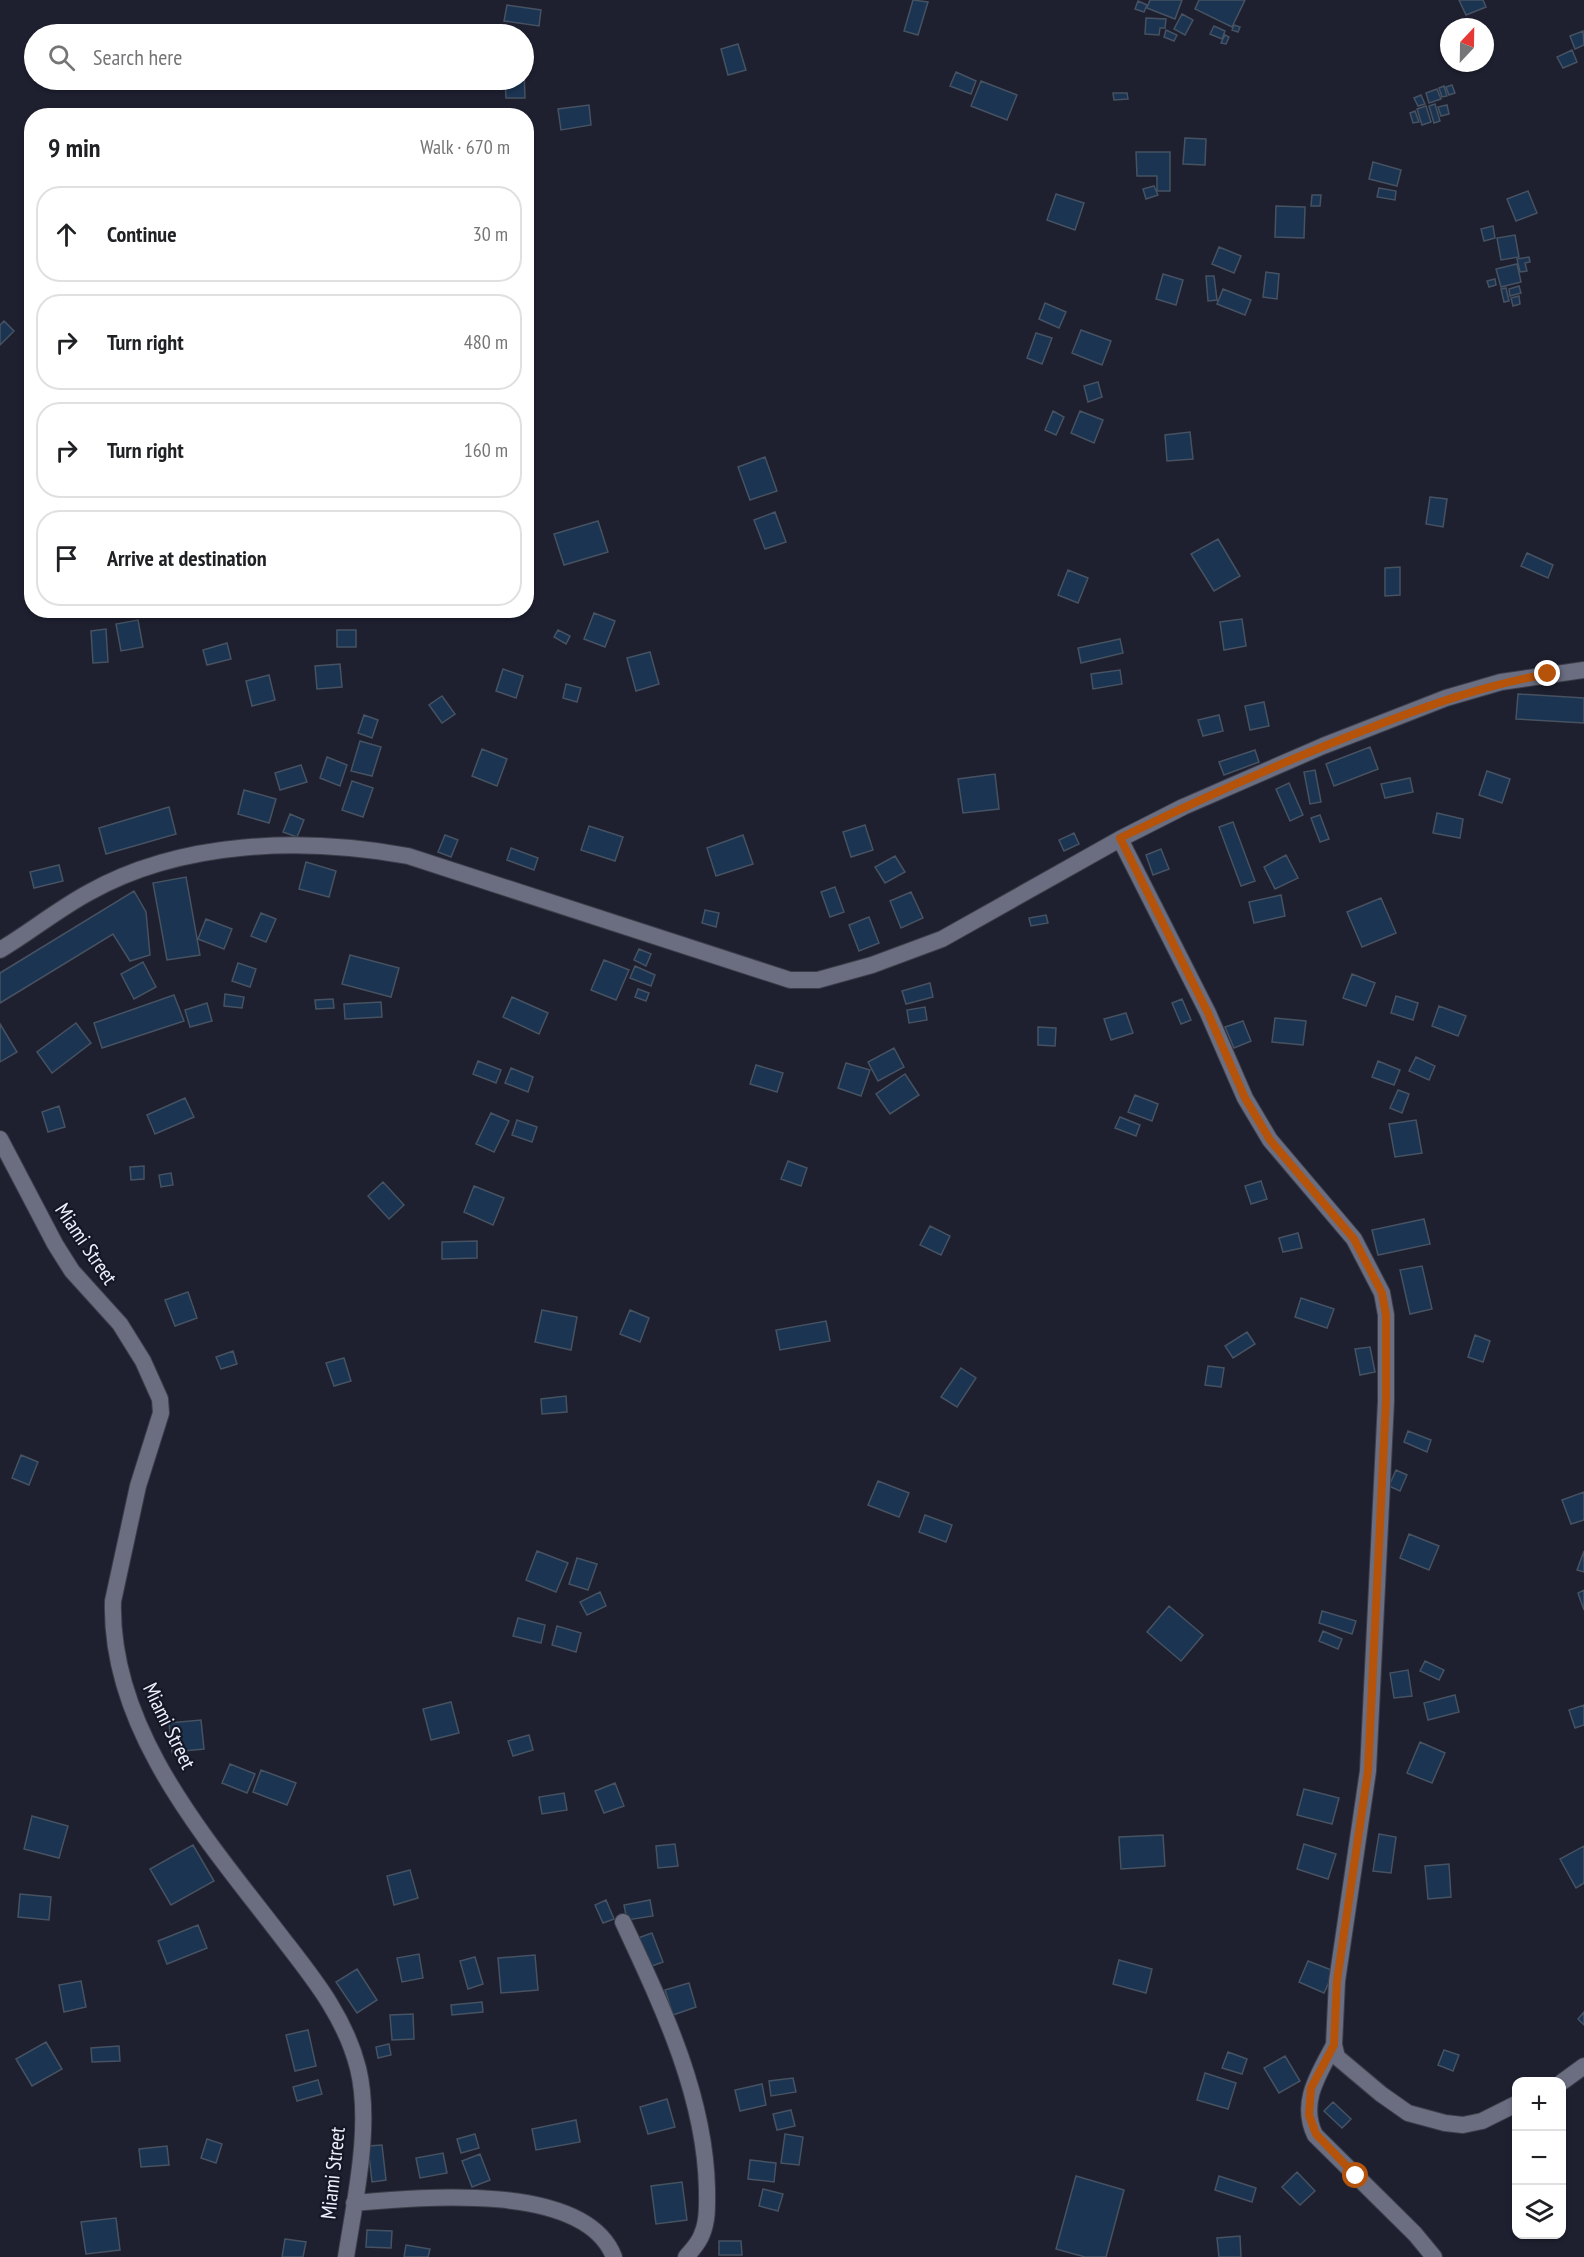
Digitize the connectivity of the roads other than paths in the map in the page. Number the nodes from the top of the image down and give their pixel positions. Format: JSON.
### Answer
{"nodes":[{"id":1,"x":1584,"y":670,"type":"edge"},
{"id":2,"x":1120,"y":838,"type":"junction"},
{"id":3,"x":0,"y":950,"type":"edge"},
{"id":4,"x":0,"y":1139,"type":"edge"},
{"id":5,"x":623,"y":1922,"type":"dead end"},
{"id":6,"x":1334,"y":2045,"type":"junction"},
{"id":7,"x":1584,"y":2067,"type":"edge"},
{"id":8,"x":1566,"y":2079,"type":"edge"},
{"id":9,"x":1512,"y":2106,"type":"edge"},
{"id":10,"x":354,"y":2202,"type":"junction"},
{"id":11,"x":346,"y":2257,"type":"edge"},
{"id":12,"x":614,"y":2257,"type":"edge"},
{"id":13,"x":687,"y":2257,"type":"edge"},
{"id":14,"x":1434,"y":2257,"type":"edge"}],
"edges":[{"from":1,"to":2,"type":"street"},
{"from":2,"to":3,"type":"street"},
{"from":2,"to":6,"type":"street"},
{"from":4,"to":10,"type":"street","name":"Miami Street"},
{"from":5,"to":13,"type":"street"},
{"from":6,"to":9,"type":"street"},
{"from":6,"to":14,"type":"street"},
{"from":7,"to":8,"type":"street"},
{"from":10,"to":11,"type":"street","name":"Miami Street"},
{"from":10,"to":12,"type":"street"}]}
